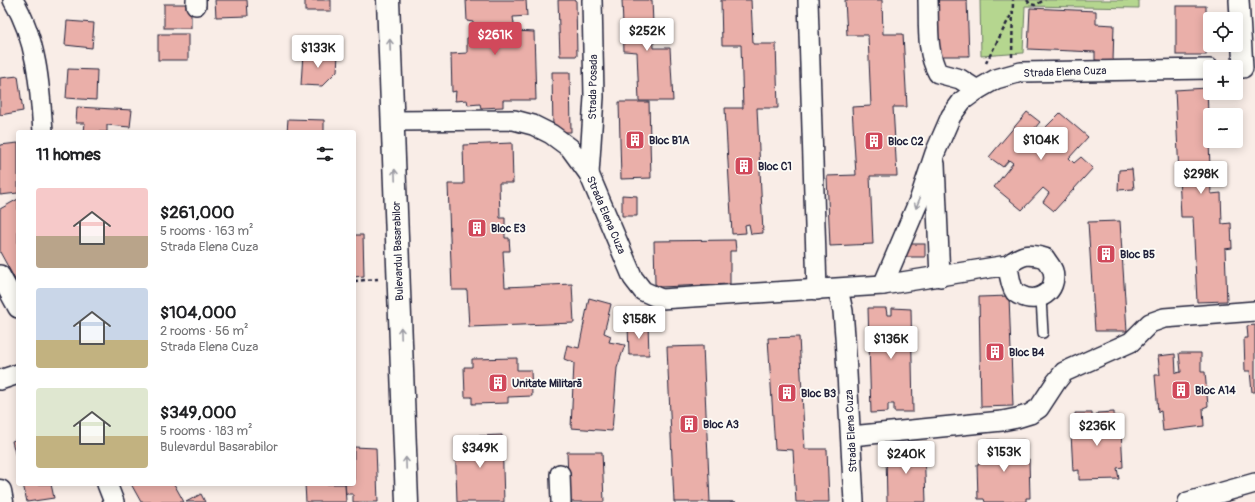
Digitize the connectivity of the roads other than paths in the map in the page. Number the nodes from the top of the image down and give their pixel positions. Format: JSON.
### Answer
{"nodes":[{"id":1,"x":13,"y":0,"type":"edge"},
{"id":2,"x":388,"y":0,"type":"edge"},
{"id":3,"x":592,"y":0,"type":"edge"},
{"id":4,"x":808,"y":0,"type":"edge"},
{"id":5,"x":928,"y":0,"type":"edge"},
{"id":6,"x":1239,"y":0,"type":"edge"},
{"id":7,"x":1203,"y":69,"type":"edge"},
{"id":8,"x":1249,"y":69,"type":"edge"},
{"id":9,"x":977,"y":90,"type":"junction"},
{"id":10,"x":393,"y":121,"type":"junction"},
{"id":11,"x":43,"y":130,"type":"edge"},
{"id":12,"x":935,"y":153,"type":"junction"},
{"id":13,"x":589,"y":174,"type":"junction"},
{"id":14,"x":1008,"y":265,"type":"junction"},
{"id":15,"x":0,"y":275,"type":"edge"},
{"id":16,"x":940,"y":277,"type":"junction"},
{"id":17,"x":884,"y":285,"type":"junction"},
{"id":18,"x":838,"y":288,"type":"junction"},
{"id":19,"x":817,"y":290,"type":"junction"},
{"id":20,"x":1041,"y":298,"type":"junction"},
{"id":21,"x":16,"y":304,"type":"edge"},
{"id":22,"x":1255,"y":311,"type":"edge"},
{"id":23,"x":1043,"y":333,"type":"dead end"},
{"id":24,"x":16,"y":375,"type":"edge"},
{"id":25,"x":0,"y":380,"type":"edge"},
{"id":26,"x":851,"y":436,"type":"junction"},
{"id":27,"x":560,"y":474,"type":"dead end"},
{"id":28,"x":1255,"y":483,"type":"edge"},
{"id":29,"x":108,"y":486,"type":"edge"},
{"id":30,"x":0,"y":491,"type":"edge"},
{"id":31,"x":2,"y":502,"type":"edge"},
{"id":32,"x":114,"y":502,"type":"edge"},
{"id":33,"x":408,"y":502,"type":"edge"},
{"id":34,"x":561,"y":502,"type":"edge"},
{"id":35,"x":854,"y":502,"type":"edge"},
{"id":36,"x":1188,"y":502,"type":"edge"}],
"edges":[{"from":1,"to":11,"type":"street"},
{"from":10,"to":2,"type":"main road","name":"Bulevardul Basarabilor","one_way":true},
{"from":3,"to":13,"type":"street","name":"Strada Posada"},
{"from":4,"to":19,"type":"street"},
{"from":5,"to":9,"type":"street"},
{"from":6,"to":8,"type":"street"},
{"from":7,"to":9,"type":"street","name":"Strada Elena Cuza"},
{"from":9,"to":12,"type":"street","name":"Strada Elena Cuza"},
{"from":10,"to":13,"type":"street","name":"Strada Elena Cuza"},
{"from":33,"to":10,"type":"main road","name":"Bulevardul Basarabilor","one_way":true},
{"from":12,"to":16,"type":"street","name":"Strada Elena Cuza"},
{"from":12,"to":17,"type":"street","name":"Strada Elena Cuza","one_way":true},
{"from":13,"to":19,"type":"street","name":"Strada Elena Cuza"},
{"from":14,"to":16,"type":"street","name":"Strada Elena Cuza"},
{"from":14,"to":20,"type":"street"},
{"from":14,"to":20,"type":"street","name":"Strada Elena Cuza"},
{"from":15,"to":21,"type":"street"},
{"from":16,"to":17,"type":"street","name":"Strada Elena Cuza"},
{"from":17,"to":18,"type":"street","name":"Strada Elena Cuza"},
{"from":18,"to":19,"type":"street","name":"Strada Elena Cuza"},
{"from":18,"to":26,"type":"street","name":"Strada Elena Cuza"},
{"from":20,"to":23,"type":"lane"},
{"from":22,"to":26,"type":"street"},
{"from":24,"to":25,"type":"street"},
{"from":26,"to":35,"type":"street","name":"Strada Elena Cuza"},
{"from":27,"to":34,"type":"street"},
{"from":28,"to":36,"type":"street"},
{"from":29,"to":32,"type":"street"},
{"from":30,"to":31,"type":"main road"}]}
